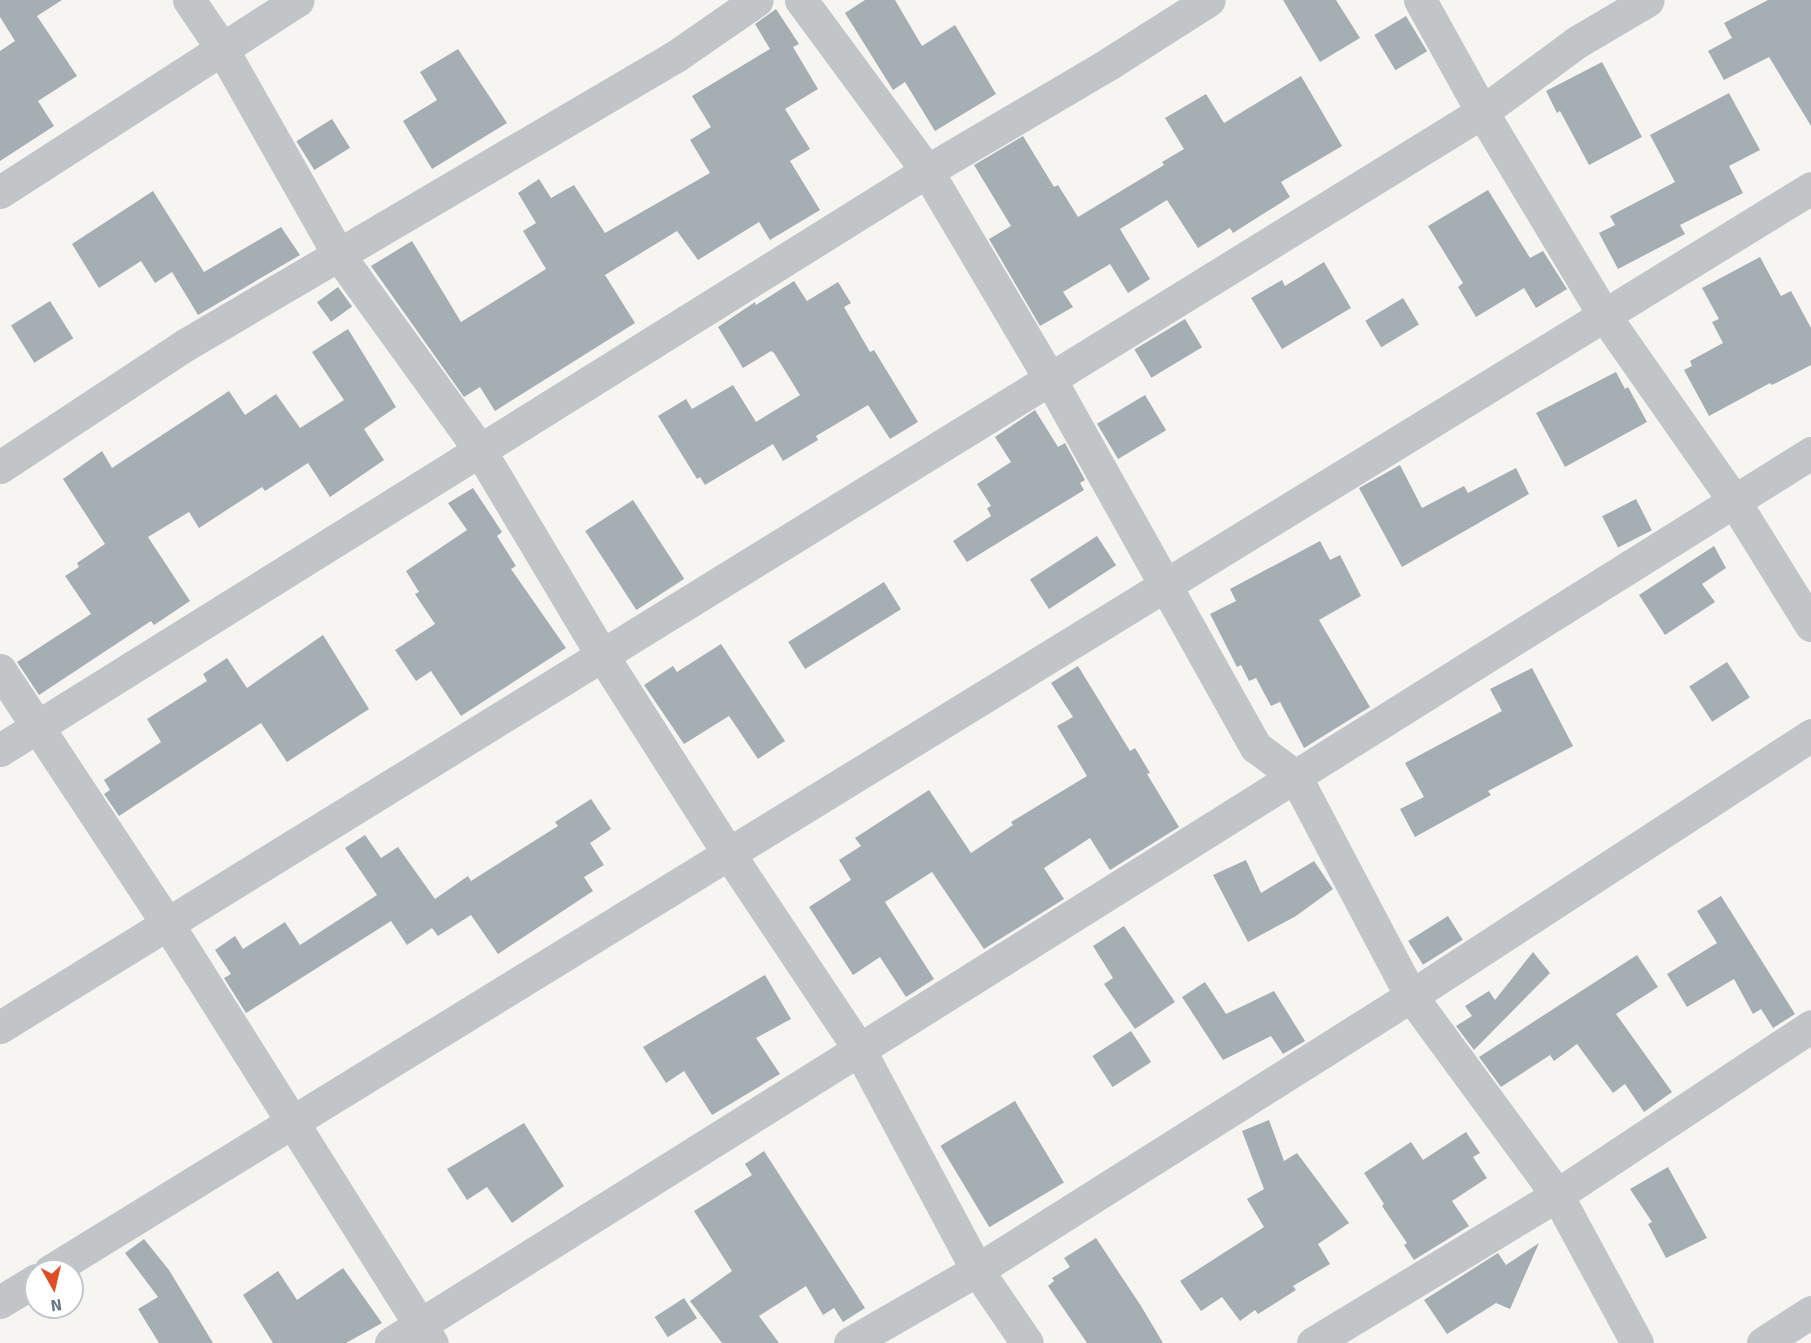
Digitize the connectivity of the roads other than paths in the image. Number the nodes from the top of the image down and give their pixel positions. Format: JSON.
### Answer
{"nodes":[{"id":1,"x":189,"y":0,"type":"edge"},
{"id":2,"x":298,"y":0,"type":"edge"},
{"id":3,"x":758,"y":0,"type":"edge"},
{"id":4,"x":801,"y":0,"type":"edge"},
{"id":5,"x":1209,"y":0,"type":"edge"},
{"id":6,"x":1420,"y":0,"type":"edge"},
{"id":7,"x":1648,"y":0,"type":"edge"},
{"id":8,"x":221,"y":47,"type":"junction"},
{"id":9,"x":1482,"y":111,"type":"junction"},
{"id":10,"x":927,"y":171,"type":"junction"},
{"id":11,"x":1811,"y":188,"type":"edge"},
{"id":12,"x":0,"y":192,"type":"edge"},
{"id":13,"x":338,"y":254,"type":"junction"},
{"id":14,"x":1604,"y":315,"type":"junction"},
{"id":15,"x":1050,"y":379,"type":"junction"},
{"id":16,"x":479,"y":449,"type":"junction"},
{"id":17,"x":1811,"y":453,"type":"edge"},
{"id":18,"x":0,"y":467,"type":"edge"},
{"id":19,"x":1734,"y":501,"type":"junction"},
{"id":20,"x":1166,"y":584,"type":"junction"},
{"id":21,"x":1811,"y":625,"type":"edge"},
{"id":22,"x":602,"y":655,"type":"junction"},
{"id":23,"x":0,"y":670,"type":"edge"},
{"id":24,"x":37,"y":728,"type":"junction"},
{"id":25,"x":1811,"y":735,"type":"edge"},
{"id":26,"x":0,"y":750,"type":"edge"},
{"id":27,"x":1294,"y":776,"type":"junction"},
{"id":28,"x":729,"y":854,"type":"junction"},
{"id":29,"x":167,"y":923,"type":"junction"},
{"id":30,"x":1411,"y":996,"type":"junction"},
{"id":31,"x":1811,"y":1026,"type":"edge"},
{"id":32,"x":0,"y":1027,"type":"edge"},
{"id":33,"x":859,"y":1049,"type":"junction"},
{"id":34,"x":293,"y":1121,"type":"junction"},
{"id":35,"x":1557,"y":1195,"type":"junction"},
{"id":36,"x":69,"y":1259,"type":"edge"},
{"id":37,"x":977,"y":1270,"type":"junction"},
{"id":38,"x":24,"y":1287,"type":"edge"},
{"id":39,"x":0,"y":1302,"type":"edge"},
{"id":40,"x":1811,"y":1312,"type":"edge"},
{"id":41,"x":426,"y":1334,"type":"edge"},
{"id":42,"x":391,"y":1343,"type":"edge"},
{"id":43,"x":850,"y":1343,"type":"edge"},
{"id":44,"x":1027,"y":1343,"type":"edge"},
{"id":45,"x":1312,"y":1343,"type":"edge"},
{"id":46,"x":1637,"y":1343,"type":"edge"},
{"id":47,"x":1763,"y":1343,"type":"edge"}],
"edges":[{"from":1,"to":8,"type":"street"},
{"from":2,"to":8,"type":"street"},
{"from":3,"to":13,"type":"street"},
{"from":4,"to":10,"type":"street"},
{"from":5,"to":10,"type":"street"},
{"from":6,"to":9,"type":"street"},
{"from":7,"to":9,"type":"street"},
{"from":8,"to":12,"type":"street"},
{"from":8,"to":13,"type":"street"},
{"from":9,"to":14,"type":"street"},
{"from":9,"to":15,"type":"street"},
{"from":10,"to":15,"type":"street"},
{"from":10,"to":16,"type":"street"},
{"from":11,"to":14,"type":"street"},
{"from":13,"to":16,"type":"street"},
{"from":13,"to":18,"type":"street"},
{"from":14,"to":19,"type":"street"},
{"from":14,"to":20,"type":"street"},
{"from":15,"to":20,"type":"street"},
{"from":15,"to":22,"type":"street"},
{"from":16,"to":22,"type":"street"},
{"from":16,"to":24,"type":"street"},
{"from":17,"to":19,"type":"street"},
{"from":19,"to":21,"type":"street"},
{"from":19,"to":27,"type":"street"},
{"from":20,"to":27,"type":"street"},
{"from":20,"to":28,"type":"street"},
{"from":22,"to":28,"type":"street"},
{"from":22,"to":29,"type":"street"},
{"from":23,"to":24,"type":"street"},
{"from":24,"to":26,"type":"street"},
{"from":24,"to":29,"type":"street"},
{"from":25,"to":30,"type":"street"},
{"from":27,"to":30,"type":"street"},
{"from":27,"to":33,"type":"street"},
{"from":28,"to":33,"type":"street"},
{"from":28,"to":34,"type":"street"},
{"from":29,"to":32,"type":"street"},
{"from":29,"to":34,"type":"street"},
{"from":30,"to":35,"type":"street"},
{"from":30,"to":37,"type":"street"},
{"from":31,"to":35,"type":"street"},
{"from":33,"to":37,"type":"street"},
{"from":33,"to":41,"type":"street"},
{"from":34,"to":36,"type":"street"},
{"from":34,"to":41,"type":"street"},
{"from":35,"to":45,"type":"street"},
{"from":35,"to":46,"type":"street"},
{"from":37,"to":43,"type":"street"},
{"from":37,"to":44,"type":"street"},
{"from":38,"to":39,"type":"street"},
{"from":40,"to":47,"type":"street"},
{"from":41,"to":42,"type":"street"}]}
